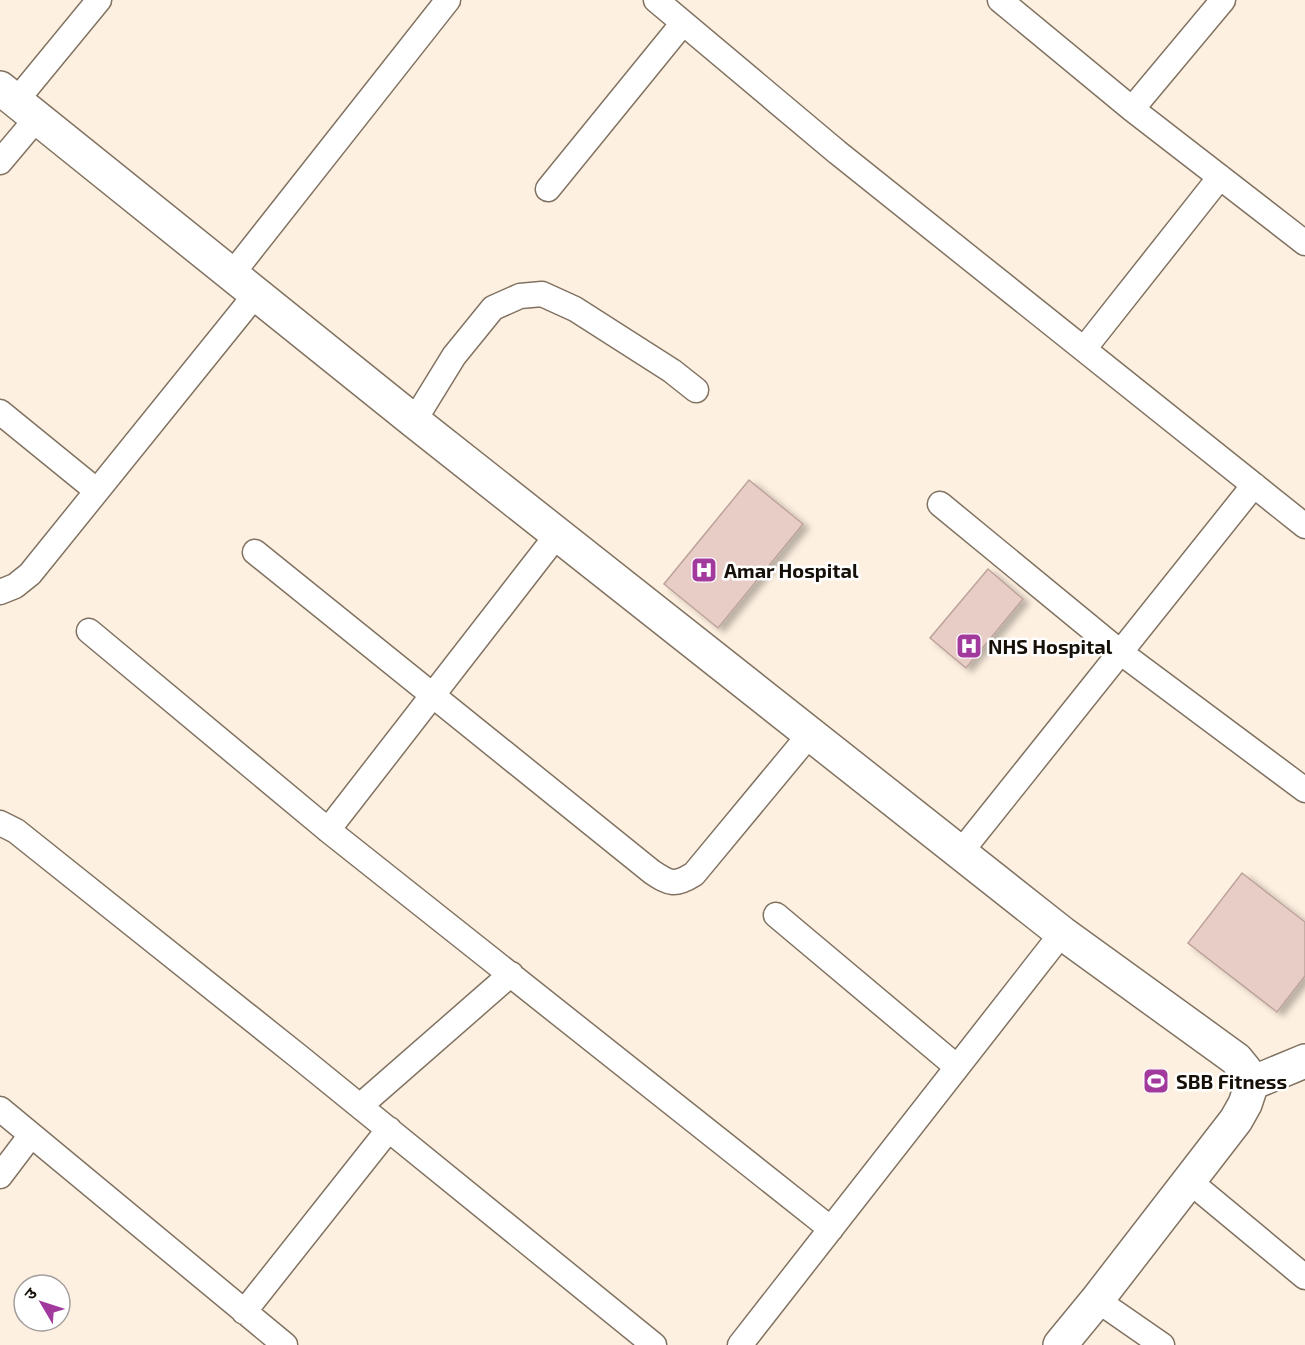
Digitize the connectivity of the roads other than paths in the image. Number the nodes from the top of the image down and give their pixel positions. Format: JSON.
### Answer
{"nodes":[{"id":1,"x":99,"y":0,"type":"edge"},
{"id":2,"x":447,"y":0,"type":"edge"},
{"id":3,"x":656,"y":0,"type":"edge"},
{"id":4,"x":1000,"y":0,"type":"edge"},
{"id":5,"x":1222,"y":0,"type":"edge"},
{"id":6,"x":683,"y":23,"type":"junction"},
{"id":7,"x":18,"y":102,"type":"edge"},
{"id":8,"x":1132,"y":109,"type":"junction"},
{"id":9,"x":0,"y":162,"type":"edge"},
{"id":10,"x":1221,"y":177,"type":"junction"},
{"id":11,"x":548,"y":189,"type":"dead end"},
{"id":12,"x":1305,"y":243,"type":"edge"},
{"id":13,"x":244,"y":284,"type":"junction"},
{"id":14,"x":1084,"y":349,"type":"junction"},
{"id":15,"x":696,"y":390,"type":"dead end"},
{"id":16,"x":0,"y":412,"type":"edge"},
{"id":17,"x":414,"y":421,"type":"junction"},
{"id":18,"x":1254,"y":485,"type":"junction"},
{"id":19,"x":97,"y":491,"type":"junction"},
{"id":20,"x":940,"y":504,"type":"dead end"},
{"id":21,"x":1305,"y":526,"type":"edge"},
{"id":22,"x":557,"y":535,"type":"junction"},
{"id":23,"x":255,"y":552,"type":"dead end"},
{"id":24,"x":0,"y":592,"type":"edge"},
{"id":25,"x":90,"y":631,"type":"dead end"},
{"id":26,"x":1120,"y":652,"type":"junction"},
{"id":27,"x":432,"y":694,"type":"junction"},
{"id":28,"x":810,"y":734,"type":"junction"},
{"id":29,"x":1305,"y":790,"type":"edge"},
{"id":30,"x":0,"y":823,"type":"edge"},
{"id":31,"x":328,"y":830,"type":"junction"},
{"id":32,"x":960,"y":853,"type":"junction"},
{"id":33,"x":776,"y":915,"type":"dead end"},
{"id":34,"x":1062,"y":933,"type":"junction"},
{"id":35,"x":511,"y":974,"type":"junction"},
{"id":36,"x":1305,"y":1061,"type":"edge"},
{"id":37,"x":957,"y":1067,"type":"junction"},
{"id":38,"x":1252,"y":1083,"type":"junction"},
{"id":39,"x":360,"y":1106,"type":"junction"},
{"id":40,"x":0,"y":1109,"type":"edge"},
{"id":41,"x":389,"y":1129,"type":"junction"},
{"id":42,"x":31,"y":1135,"type":"junction"},
{"id":43,"x":0,"y":1176,"type":"edge"},
{"id":44,"x":1188,"y":1180,"type":"junction"},
{"id":45,"x":831,"y":1229,"type":"junction"},
{"id":46,"x":1305,"y":1277,"type":"edge"},
{"id":47,"x":1097,"y":1300,"type":"junction"},
{"id":48,"x":244,"y":1312,"type":"junction"},
{"id":49,"x":285,"y":1345,"type":"edge"},
{"id":50,"x":654,"y":1345,"type":"edge"},
{"id":51,"x":740,"y":1345,"type":"edge"},
{"id":52,"x":1060,"y":1345,"type":"edge"},
{"id":53,"x":1162,"y":1345,"type":"edge"}],
"edges":[{"from":1,"to":7,"type":"street"},
{"from":2,"to":13,"type":"street"},
{"from":3,"to":6,"type":"street"},
{"from":4,"to":8,"type":"street"},
{"from":5,"to":8,"type":"street"},
{"from":6,"to":11,"type":"street"},
{"from":6,"to":14,"type":"street"},
{"from":7,"to":9,"type":"street"},
{"from":7,"to":13,"type":"street"},
{"from":8,"to":10,"type":"street"},
{"from":10,"to":12,"type":"street"},
{"from":10,"to":14,"type":"street"},
{"from":13,"to":17,"type":"street"},
{"from":13,"to":19,"type":"street"},
{"from":14,"to":18,"type":"street"},
{"from":15,"to":17,"type":"street"},
{"from":16,"to":19,"type":"street"},
{"from":17,"to":22,"type":"street"},
{"from":18,"to":21,"type":"street"},
{"from":18,"to":26,"type":"street"},
{"from":19,"to":24,"type":"street"},
{"from":20,"to":26,"type":"street"},
{"from":22,"to":27,"type":"street"},
{"from":22,"to":28,"type":"street"},
{"from":23,"to":27,"type":"street"},
{"from":25,"to":31,"type":"street"},
{"from":26,"to":29,"type":"street"},
{"from":26,"to":32,"type":"street"},
{"from":27,"to":28,"type":"street"},
{"from":27,"to":31,"type":"street"},
{"from":28,"to":32,"type":"street"},
{"from":30,"to":39,"type":"street"},
{"from":31,"to":35,"type":"street"},
{"from":32,"to":34,"type":"street"},
{"from":33,"to":37,"type":"street"},
{"from":34,"to":37,"type":"street"},
{"from":34,"to":38,"type":"street"},
{"from":35,"to":39,"type":"street"},
{"from":35,"to":45,"type":"street"},
{"from":36,"to":38,"type":"street"},
{"from":37,"to":45,"type":"street"},
{"from":38,"to":44,"type":"street"},
{"from":39,"to":41,"type":"street"},
{"from":40,"to":42,"type":"street"},
{"from":41,"to":48,"type":"street"},
{"from":41,"to":50,"type":"street"},
{"from":42,"to":43,"type":"street"},
{"from":42,"to":48,"type":"street"},
{"from":44,"to":46,"type":"street"},
{"from":44,"to":47,"type":"street"},
{"from":45,"to":51,"type":"street"},
{"from":47,"to":52,"type":"street"},
{"from":47,"to":53,"type":"street"},
{"from":48,"to":49,"type":"street"}]}
